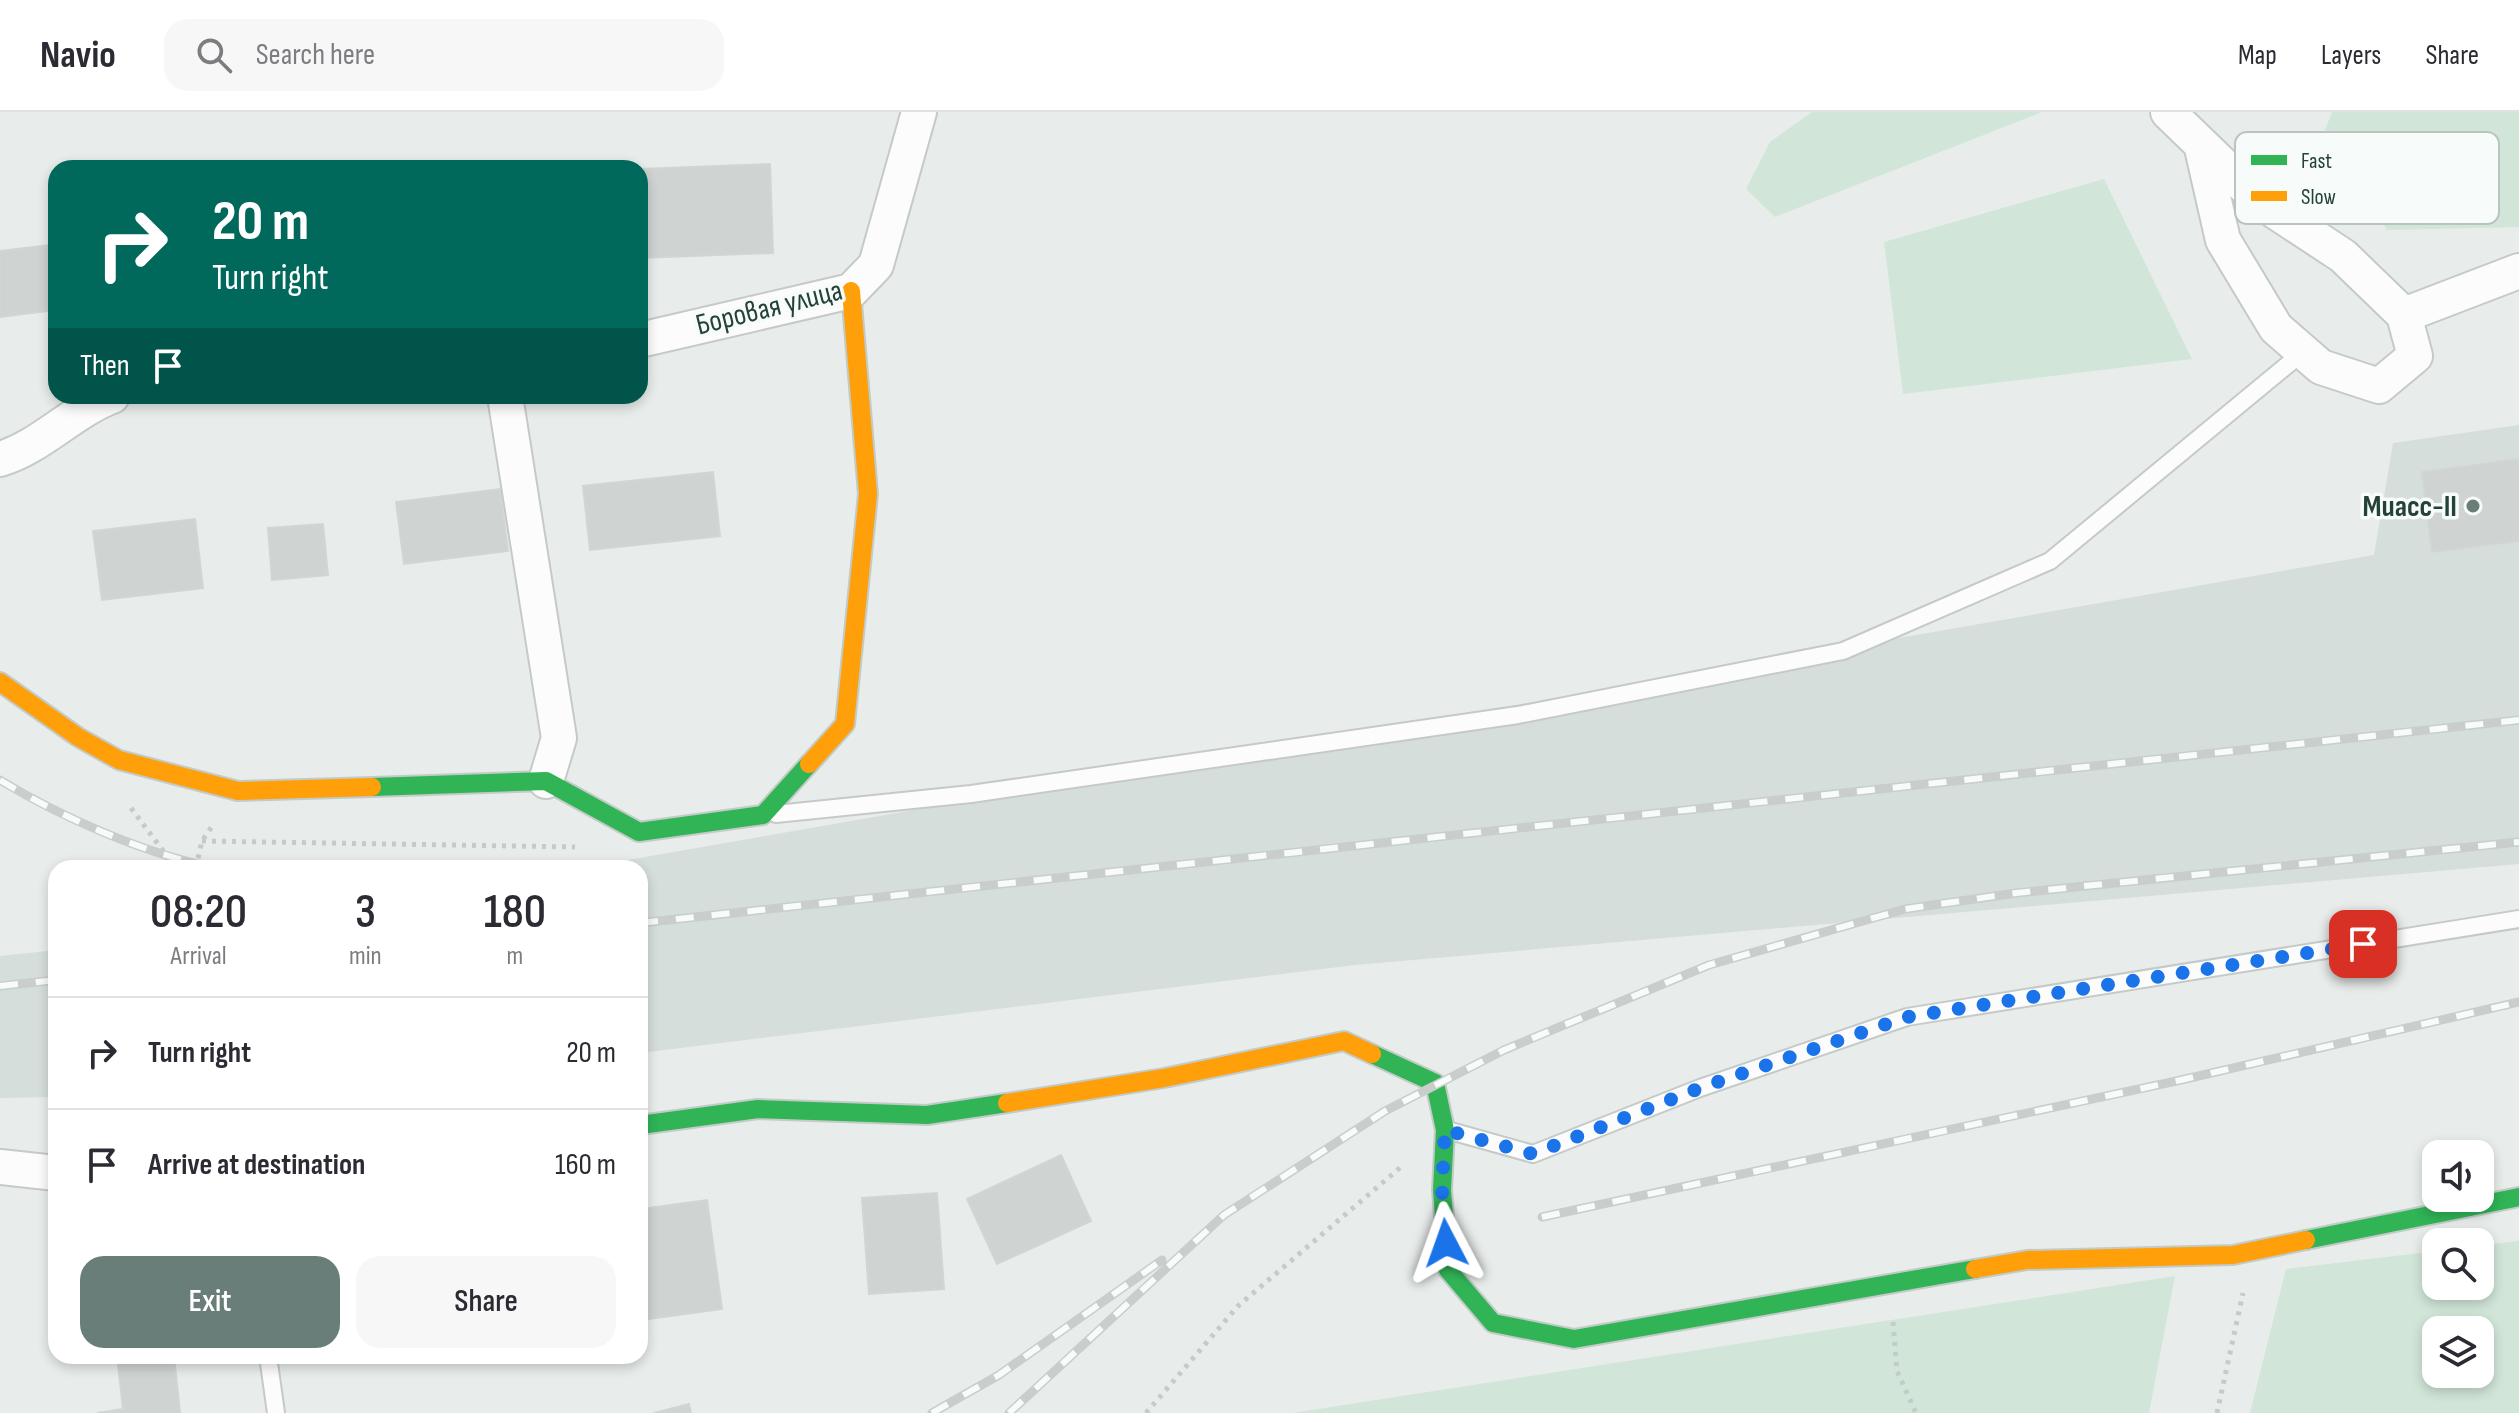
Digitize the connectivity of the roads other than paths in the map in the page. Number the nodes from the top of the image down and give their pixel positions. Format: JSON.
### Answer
{"nodes":[{"id":1,"x":919,"y":112,"type":"edge"},
{"id":2,"x":2168,"y":112,"type":"edge"},
{"id":3,"x":2202,"y":148,"type":"junction"},
{"id":4,"x":2235,"y":178,"type":"edge"},
{"id":5,"x":2294,"y":224,"type":"edge"},
{"id":6,"x":2519,"y":271,"type":"edge"},
{"id":7,"x":851,"y":291,"type":"junction"},
{"id":8,"x":2404,"y":315,"type":"junction"},
{"id":9,"x":648,"y":338,"type":"edge"},
{"id":10,"x":2303,"y":352,"type":"junction"},
{"id":11,"x":91,"y":404,"type":"edge"},
{"id":12,"x":506,"y":404,"type":"edge"},
{"id":13,"x":0,"y":459,"type":"edge"},
{"id":14,"x":0,"y":682,"type":"edge"},
{"id":15,"x":546,"y":781,"type":"junction"},
{"id":16,"x":763,"y":815,"type":"junction"},
{"id":17,"x":2519,"y":919,"type":"edge"},
{"id":18,"x":648,"y":1124,"type":"edge"},
{"id":19,"x":1445,"y":1130,"type":"junction"},
{"id":20,"x":0,"y":1167,"type":"edge"},
{"id":21,"x":48,"y":1172,"type":"edge"},
{"id":22,"x":2519,"y":1197,"type":"edge"},
{"id":23,"x":269,"y":1364,"type":"edge"},
{"id":24,"x":276,"y":1413,"type":"edge"}],
"edges":[{"from":1,"to":7,"type":"street","name":"Боровая улица"},
{"from":2,"to":3,"type":"street"},
{"from":3,"to":4,"type":"street"},
{"from":3,"to":10,"type":"street"},
{"from":5,"to":8,"type":"street"},
{"from":6,"to":8,"type":"street"},
{"from":7,"to":9,"type":"street","name":"Боровая улица"},
{"from":7,"to":16,"type":"street"},
{"from":8,"to":10,"type":"street"},
{"from":10,"to":16,"type":"lane"},
{"from":11,"to":13,"type":"street"},
{"from":12,"to":15,"type":"street"},
{"from":14,"to":15,"type":"street"},
{"from":15,"to":16,"type":"street"},
{"from":17,"to":19,"type":"lane"},
{"from":18,"to":19,"type":"street"},
{"from":19,"to":22,"type":"street"},
{"from":20,"to":21,"type":"street"},
{"from":23,"to":24,"type":"lane"}]}
